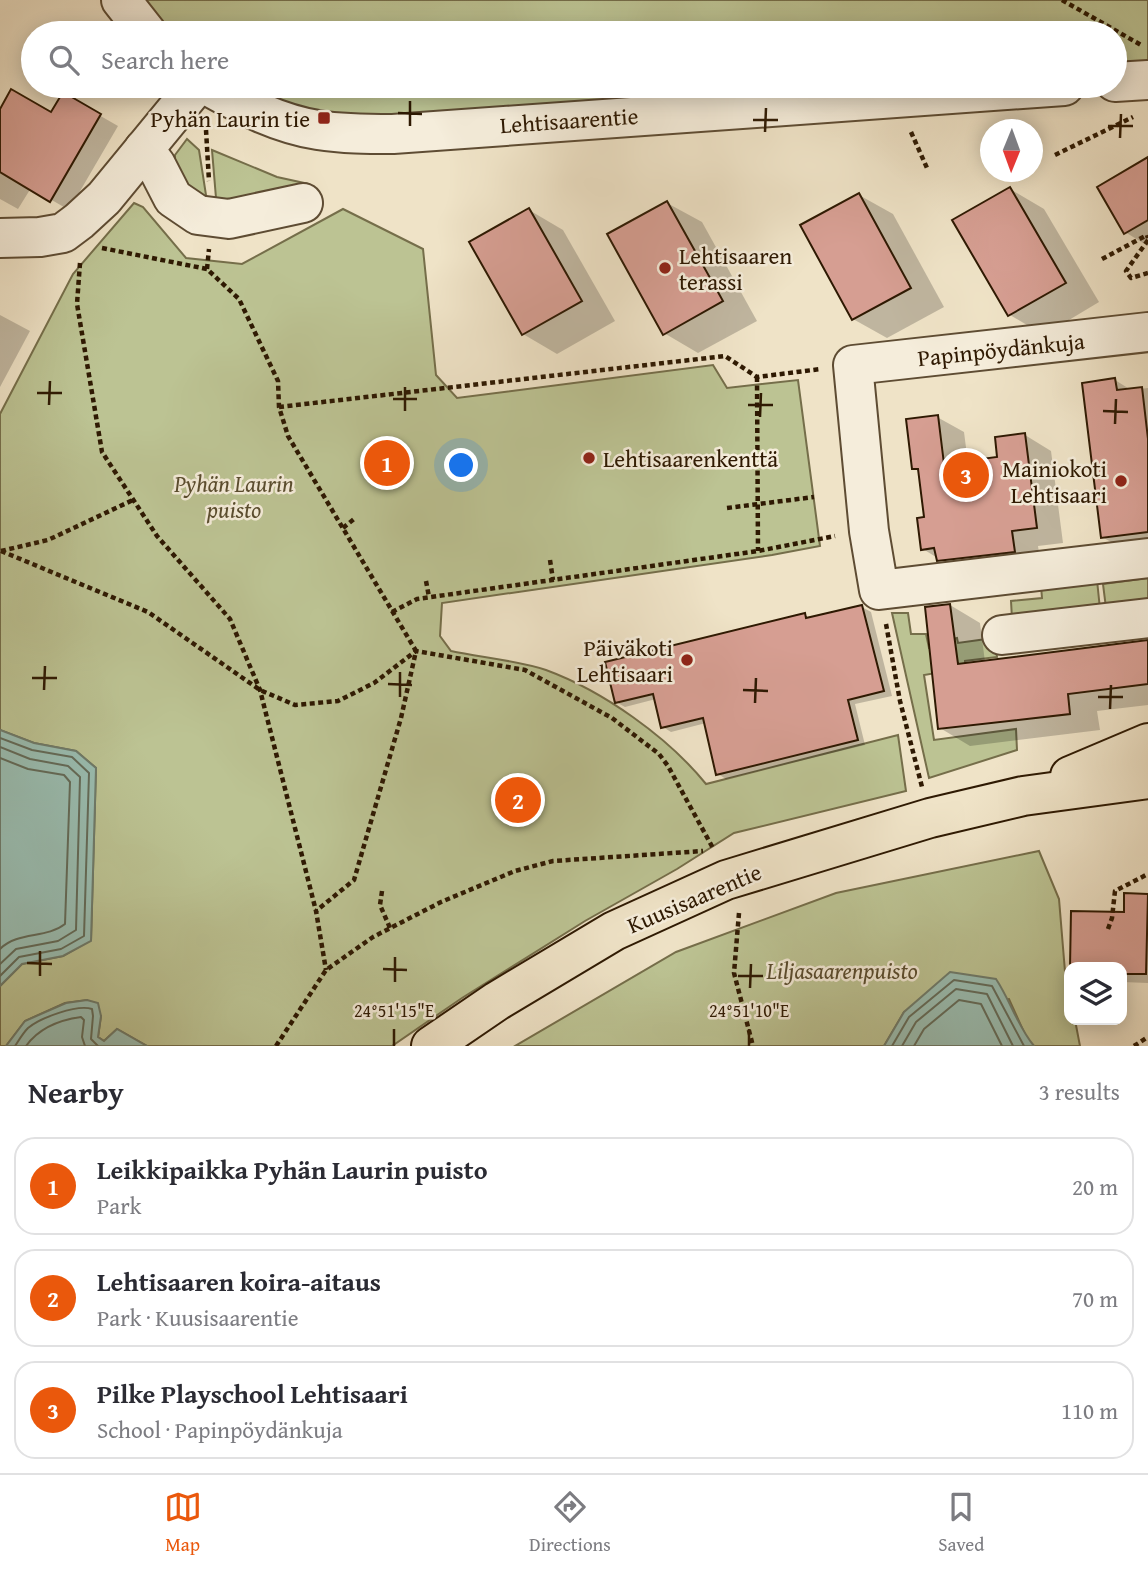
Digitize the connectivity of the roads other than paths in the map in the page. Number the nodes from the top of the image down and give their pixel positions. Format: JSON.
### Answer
{"nodes":[{"id":1,"x":121,"y":0,"type":"edge"},
{"id":2,"x":138,"y":21,"type":"edge"},
{"id":3,"x":186,"y":98,"type":"edge"},
{"id":4,"x":229,"y":98,"type":"edge"},
{"id":5,"x":896,"y":98,"type":"edge"},
{"id":6,"x":144,"y":149,"type":"junction"},
{"id":7,"x":303,"y":204,"type":"dead end"},
{"id":8,"x":0,"y":238,"type":"edge"},
{"id":9,"x":1148,"y":332,"type":"edge"},
{"id":10,"x":1148,"y":558,"type":"edge"},
{"id":11,"x":1148,"y":618,"type":"edge"},
{"id":12,"x":1002,"y":635,"type":"dead end"},
{"id":13,"x":1148,"y":743,"type":"edge"},
{"id":14,"x":1148,"y":779,"type":"edge"},
{"id":15,"x":1023,"y":796,"type":"junction"},
{"id":16,"x":431,"y":1046,"type":"edge"}],
"edges":[{"from":1,"to":2,"type":"street"},
{"from":3,"to":6,"type":"street"},
{"from":4,"to":5,"type":"street","name":"Lehtisaarentie"},
{"from":6,"to":7,"type":"street"},
{"from":6,"to":8,"type":"street"},
{"from":9,"to":10,"type":"street","name":"Papinpöydänkuja"},
{"from":11,"to":12,"type":"street"},
{"from":13,"to":15,"type":"main road","name":"Kuusisaarentie"},
{"from":14,"to":15,"type":"main road","name":"Kuusisaarentie"},
{"from":15,"to":16,"type":"main road","name":"Kuusisaarentie"}]}
